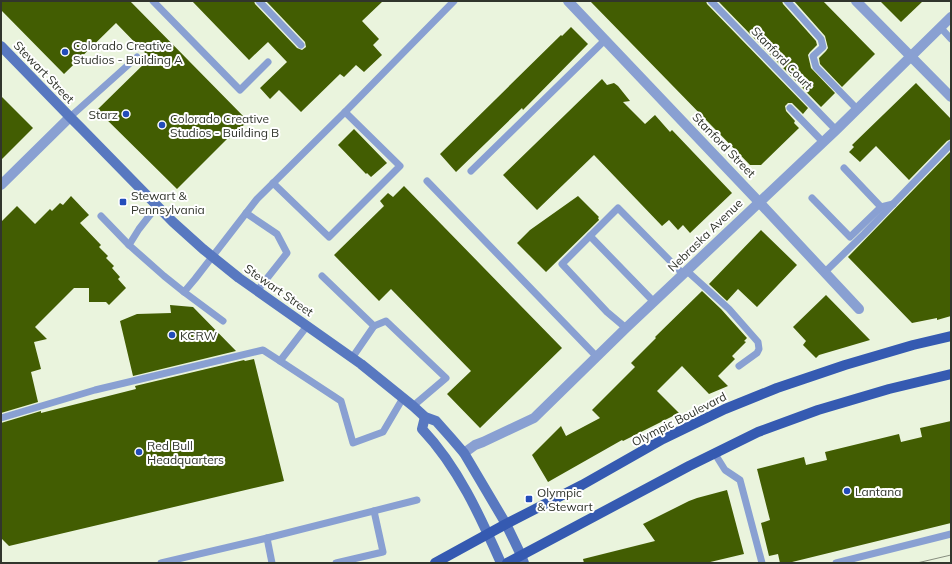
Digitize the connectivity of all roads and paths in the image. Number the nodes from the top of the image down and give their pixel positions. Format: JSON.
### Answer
{"nodes":[{"id":1,"x":153,"y":1,"type":"edge"},
{"id":2,"x":259,"y":1,"type":"edge"},
{"id":3,"x":454,"y":1,"type":"edge"},
{"id":4,"x":568,"y":1,"type":"edge"},
{"id":5,"x":711,"y":1,"type":"edge"},
{"id":6,"x":786,"y":1,"type":"edge"},
{"id":7,"x":856,"y":1,"type":"edge"},
{"id":8,"x":951,"y":17,"type":"edge"},
{"id":9,"x":940,"y":27,"type":"junction"},
{"id":10,"x":951,"y":39,"type":"edge"},
{"id":11,"x":605,"y":40,"type":"junction"},
{"id":12,"x":301,"y":45,"type":"dead end"},
{"id":13,"x":1,"y":46,"type":"edge"},
{"id":14,"x":137,"y":57,"type":"dead end"},
{"id":15,"x":910,"y":57,"type":"junction"},
{"id":16,"x":268,"y":62,"type":"dead end"},
{"id":17,"x":951,"y":97,"type":"edge"},
{"id":18,"x":790,"y":108,"type":"dead end"},
{"id":19,"x":858,"y":109,"type":"junction"},
{"id":20,"x":345,"y":112,"type":"junction"},
{"id":21,"x":70,"y":117,"type":"junction"},
{"id":22,"x":836,"y":130,"type":"junction"},
{"id":23,"x":823,"y":142,"type":"junction"},
{"id":24,"x":951,"y":144,"type":"edge"},
{"id":25,"x":844,"y":168,"type":"dead end"},
{"id":26,"x":471,"y":171,"type":"dead end"},
{"id":27,"x":427,"y":181,"type":"dead end"},
{"id":28,"x":273,"y":183,"type":"junction"},
{"id":29,"x":1,"y":185,"type":"edge"},
{"id":30,"x":812,"y":198,"type":"dead end"},
{"id":31,"x":759,"y":202,"type":"junction"},
{"id":32,"x":893,"y":204,"type":"junction"},
{"id":33,"x":157,"y":206,"type":"junction"},
{"id":34,"x":881,"y":207,"type":"junction"},
{"id":35,"x":246,"y":213,"type":"junction"},
{"id":36,"x":101,"y":216,"type":"dead end"},
{"id":37,"x":590,"y":236,"type":"junction"},
{"id":38,"x":130,"y":245,"type":"junction"},
{"id":39,"x":212,"y":256,"type":"junction"},
{"id":40,"x":685,"y":272,"type":"junction"},
{"id":41,"x":824,"y":272,"type":"junction"},
{"id":42,"x":322,"y":276,"type":"dead end"},
{"id":43,"x":257,"y":291,"type":"junction"},
{"id":44,"x":184,"y":292,"type":"junction"},
{"id":45,"x":654,"y":302,"type":"junction"},
{"id":46,"x":859,"y":309,"type":"dead end"},
{"id":47,"x":223,"y":321,"type":"dead end"},
{"id":48,"x":306,"y":326,"type":"junction"},
{"id":49,"x":374,"y":326,"type":"junction"},
{"id":50,"x":626,"y":328,"type":"junction"},
{"id":51,"x":951,"y":336,"type":"edge"},
{"id":52,"x":596,"y":356,"type":"junction"},
{"id":53,"x":352,"y":358,"type":"junction"},
{"id":54,"x":280,"y":361,"type":"junction"},
{"id":55,"x":739,"y":366,"type":"dead end"},
{"id":56,"x":951,"y":374,"type":"edge"},
{"id":57,"x":403,"y":398,"type":"junction"},
{"id":58,"x":413,"y":406,"type":"junction"},
{"id":59,"x":425,"y":417,"type":"junction"},
{"id":60,"x":1,"y":418,"type":"edge"},
{"id":61,"x":464,"y":453,"type":"junction"},
{"id":62,"x":714,"y":454,"type":"junction"},
{"id":63,"x":417,"y":500,"type":"dead end"},
{"id":64,"x":374,"y":511,"type":"junction"},
{"id":65,"x":506,"y":524,"type":"junction"},
{"id":66,"x":488,"y":534,"type":"junction"},
{"id":67,"x":951,"y":534,"type":"edge"},
{"id":68,"x":267,"y":538,"type":"junction"},
{"id":69,"x":523,"y":559,"type":"edge"},
{"id":70,"x":161,"y":563,"type":"edge"},
{"id":71,"x":272,"y":563,"type":"edge"},
{"id":72,"x":336,"y":563,"type":"edge"},
{"id":73,"x":435,"y":563,"type":"edge"},
{"id":74,"x":501,"y":563,"type":"edge"},
{"id":75,"x":507,"y":563,"type":"edge"},
{"id":76,"x":762,"y":563,"type":"edge"},
{"id":77,"x":836,"y":563,"type":"edge"}],
"edges":[{"from":1,"to":16,"type":"lane"},
{"from":2,"to":12,"type":"lane"},
{"from":3,"to":20,"type":"lane"},
{"from":4,"to":11,"type":"street","name":"Stanford Street"},
{"from":5,"to":22,"type":"lane","name":"Stanford Court"},
{"from":6,"to":19,"type":"lane"},
{"from":7,"to":15,"type":"street"},
{"from":8,"to":9,"type":"street","name":"Nebraska Avenue"},
{"from":9,"to":10,"type":"lane"},
{"from":9,"to":15,"type":"street","name":"Nebraska Avenue"},
{"from":11,"to":26,"type":"lane"},
{"from":11,"to":31,"type":"street","name":"Stanford Street"},
{"from":13,"to":21,"type":"street","name":"Stewart Street"},
{"from":14,"to":21,"type":"lane"},
{"from":15,"to":17,"type":"street"},
{"from":15,"to":19,"type":"street","name":"Nebraska Avenue"},
{"from":18,"to":23,"type":"lane"},
{"from":19,"to":22,"type":"street","name":"Nebraska Avenue"},
{"from":20,"to":28,"type":"lane"},
{"from":20,"to":28,"type":"lane"},
{"from":21,"to":29,"type":"street"},
{"from":21,"to":33,"type":"street","name":"Stewart Street"},
{"from":22,"to":23,"type":"street","name":"Nebraska Avenue"},
{"from":23,"to":31,"type":"street","name":"Nebraska Avenue"},
{"from":24,"to":32,"type":"lane"},
{"from":25,"to":34,"type":"lane"},
{"from":27,"to":52,"type":"lane"},
{"from":28,"to":35,"type":"lane"},
{"from":30,"to":34,"type":"lane"},
{"from":31,"to":40,"type":"street","name":"Nebraska Avenue"},
{"from":31,"to":41,"type":"street","name":"Stanford Street"},
{"from":32,"to":34,"type":"lane"},
{"from":32,"to":41,"type":"lane"},
{"from":33,"to":38,"type":"lane"},
{"from":33,"to":39,"type":"street","name":"Stewart Street"},
{"from":35,"to":39,"type":"lane"},
{"from":35,"to":43,"type":"lane"},
{"from":36,"to":38,"type":"lane"},
{"from":37,"to":40,"type":"lane"},
{"from":37,"to":45,"type":"lane"},
{"from":37,"to":50,"type":"lane"},
{"from":38,"to":44,"type":"lane"},
{"from":39,"to":43,"type":"street","name":"Stewart Street"},
{"from":39,"to":44,"type":"lane"},
{"from":40,"to":45,"type":"street","name":"Nebraska Avenue"},
{"from":40,"to":55,"type":"lane"},
{"from":41,"to":46,"type":"street","name":"Stanford Street"},
{"from":42,"to":49,"type":"lane"},
{"from":43,"to":48,"type":"street","name":"Stewart Street"},
{"from":44,"to":47,"type":"lane"},
{"from":45,"to":50,"type":"street","name":"Nebraska Avenue"},
{"from":48,"to":53,"type":"street","name":"Stewart Street"},
{"from":48,"to":54,"type":"lane"},
{"from":49,"to":53,"type":"lane"},
{"from":49,"to":58,"type":"lane"},
{"from":50,"to":52,"type":"street","name":"Nebraska Avenue"},
{"from":51,"to":65,"type":"main road","name":"Olympic Boulevard"},
{"from":52,"to":61,"type":"street","name":"Nebraska Avenue"},
{"from":53,"to":57,"type":"street","name":"Stewart Street"},
{"from":54,"to":57,"type":"lane"},
{"from":54,"to":60,"type":"lane"},
{"from":56,"to":62,"type":"main road"},
{"from":57,"to":58,"type":"street","name":"Stewart Street"},
{"from":58,"to":59,"type":"street","name":"Stewart Street"},
{"from":59,"to":61,"type":"street","name":"Stewart Street"},
{"from":59,"to":66,"type":"street"},
{"from":61,"to":65,"type":"street","name":"Stewart Street"},
{"from":62,"to":69,"type":"main road"},
{"from":62,"to":76,"type":"lane"},
{"from":63,"to":64,"type":"lane"},
{"from":64,"to":68,"type":"lane"},
{"from":64,"to":72,"type":"lane"},
{"from":65,"to":66,"type":"main road","name":"Olympic Boulevard"},
{"from":65,"to":69,"type":"street","name":"Stewart Street"},
{"from":66,"to":73,"type":"main road","name":"Olympic Boulevard"},
{"from":66,"to":74,"type":"street"},
{"from":67,"to":77,"type":"lane"},
{"from":68,"to":70,"type":"lane"},
{"from":68,"to":71,"type":"lane"},
{"from":69,"to":75,"type":"main road"}]}
